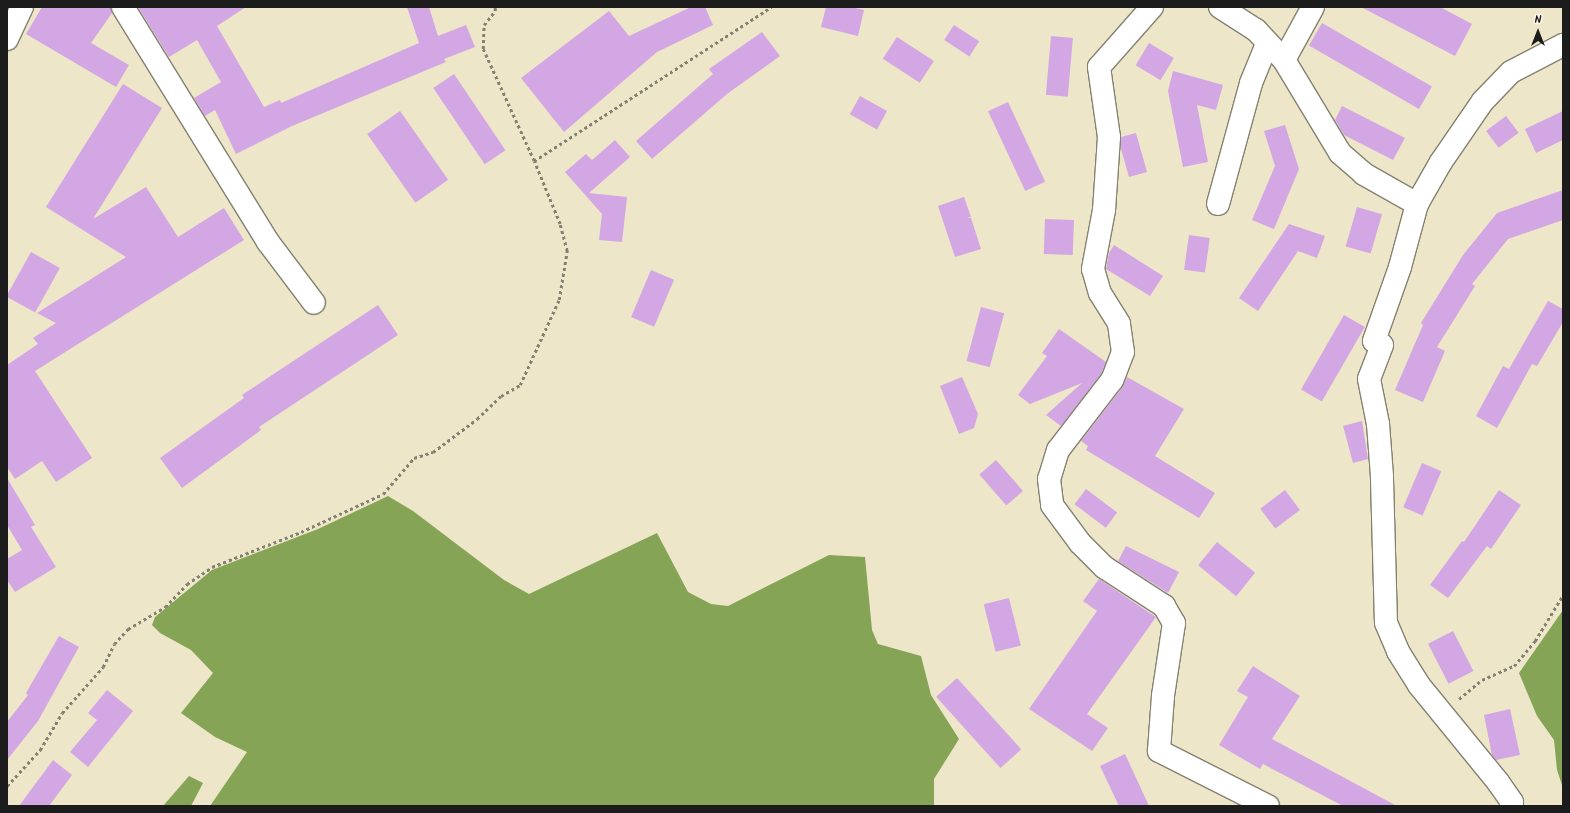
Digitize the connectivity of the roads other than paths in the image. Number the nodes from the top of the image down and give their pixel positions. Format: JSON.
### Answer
{"nodes":[{"id":1,"x":22,"y":7,"type":"edge"},
{"id":2,"x":123,"y":7,"type":"edge"},
{"id":3,"x":1152,"y":7,"type":"edge"},
{"id":4,"x":1220,"y":7,"type":"edge"},
{"id":5,"x":1313,"y":7,"type":"edge"},
{"id":6,"x":7,"y":39,"type":"edge"},
{"id":7,"x":1267,"y":44,"type":"junction"},
{"id":8,"x":1563,"y":45,"type":"edge"},
{"id":9,"x":1284,"y":60,"type":"junction"},
{"id":10,"x":1218,"y":204,"type":"dead end"},
{"id":11,"x":1417,"y":204,"type":"junction"},
{"id":12,"x":314,"y":303,"type":"dead end"},
{"id":13,"x":1268,"y":806,"type":"edge"},
{"id":14,"x":1511,"y":806,"type":"edge"}],
"edges":[{"from":1,"to":6,"type":"street"},
{"from":2,"to":12,"type":"street"},
{"from":3,"to":13,"type":"street"},
{"from":4,"to":7,"type":"street"},
{"from":5,"to":9,"type":"street"},
{"from":7,"to":9,"type":"street"},
{"from":7,"to":10,"type":"street"},
{"from":8,"to":11,"type":"street"},
{"from":9,"to":11,"type":"street"},
{"from":11,"to":14,"type":"street"}]}
